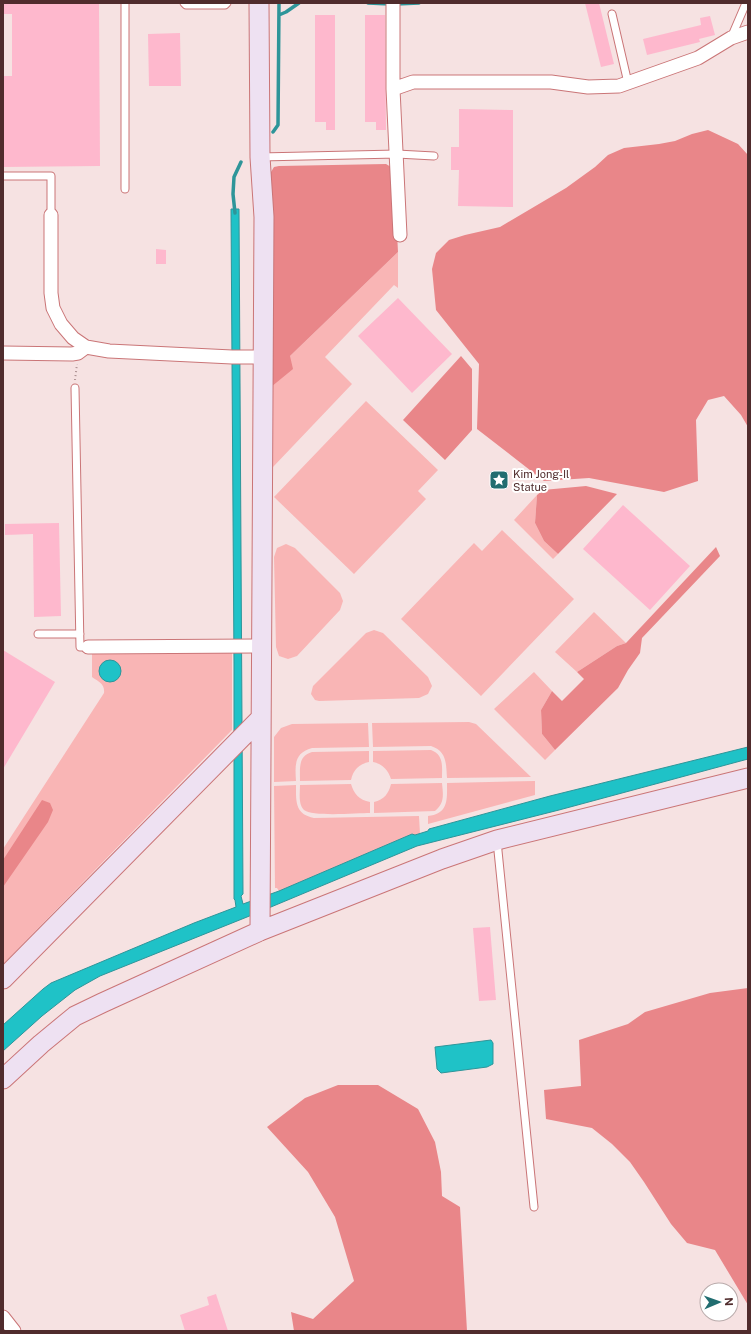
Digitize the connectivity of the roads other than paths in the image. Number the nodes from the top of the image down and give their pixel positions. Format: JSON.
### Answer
{"nodes":[{"id":1,"x":125,"y":3,"type":"edge"},
{"id":2,"x":184,"y":3,"type":"edge"},
{"id":3,"x":227,"y":3,"type":"edge"},
{"id":4,"x":259,"y":3,"type":"edge"},
{"id":5,"x":393,"y":3,"type":"edge"},
{"id":6,"x":746,"y":3,"type":"edge"},
{"id":7,"x":612,"y":14,"type":"dead end"},
{"id":8,"x":748,"y":32,"type":"edge"},
{"id":9,"x":731,"y":38,"type":"junction"},
{"id":10,"x":628,"y":83,"type":"junction"},
{"id":11,"x":393,"y":89,"type":"junction"},
{"id":12,"x":397,"y":154,"type":"junction"},
{"id":13,"x":434,"y":156,"type":"dead end"},
{"id":14,"x":260,"y":157,"type":"junction"},
{"id":15,"x":3,"y":176,"type":"edge"},
{"id":16,"x":125,"y":189,"type":"dead end"},
{"id":17,"x":51,"y":215,"type":"joint"},
{"id":18,"x":400,"y":235,"type":"dead end"},
{"id":19,"x":82,"y":350,"type":"junction"},
{"id":20,"x":3,"y":353,"type":"edge"},
{"id":21,"x":263,"y":357,"type":"junction"},
{"id":22,"x":75,"y":388,"type":"road end"},
{"id":23,"x":38,"y":634,"type":"dead end"},
{"id":24,"x":80,"y":634,"type":"junction"},
{"id":25,"x":262,"y":646,"type":"junction"},
{"id":26,"x":88,"y":647,"type":"joint"},
{"id":27,"x":261,"y":718,"type":"junction"},
{"id":28,"x":748,"y":778,"type":"edge"},
{"id":29,"x":497,"y":840,"type":"junction"},
{"id":30,"x":260,"y":931,"type":"junction"},
{"id":31,"x":3,"y":979,"type":"edge"},
{"id":32,"x":3,"y":1079,"type":"edge"},
{"id":33,"x":534,"y":1206,"type":"dead end"},
{"id":34,"x":3,"y":1317,"type":"edge"},
{"id":35,"x":14,"y":1331,"type":"edge"}],
"edges":[{"from":1,"to":16,"type":"lane"},
{"from":2,"to":3,"type":"lane"},
{"from":4,"to":14,"type":"street"},
{"from":5,"to":11,"type":"street"},
{"from":6,"to":9,"type":"lane"},
{"from":7,"to":10,"type":"lane"},
{"from":8,"to":9,"type":"street"},
{"from":9,"to":10,"type":"street"},
{"from":10,"to":11,"type":"street"},
{"from":11,"to":12,"type":"street"},
{"from":12,"to":13,"type":"lane"},
{"from":12,"to":14,"type":"lane"},
{"from":12,"to":18,"type":"street"},
{"from":14,"to":21,"type":"street"},
{"from":15,"to":17,"type":"lane"},
{"from":17,"to":19,"type":"street"},
{"from":19,"to":20,"type":"street"},
{"from":19,"to":21,"type":"street"},
{"from":21,"to":25,"type":"street"},
{"from":22,"to":24,"type":"lane"},
{"from":23,"to":24,"type":"lane"},
{"from":24,"to":26,"type":"lane"},
{"from":25,"to":26,"type":"street"},
{"from":25,"to":27,"type":"street"},
{"from":27,"to":30,"type":"street"},
{"from":27,"to":31,"type":"street"},
{"from":28,"to":29,"type":"street"},
{"from":29,"to":30,"type":"street"},
{"from":29,"to":33,"type":"lane"},
{"from":30,"to":32,"type":"street"},
{"from":34,"to":35,"type":"street"}]}
